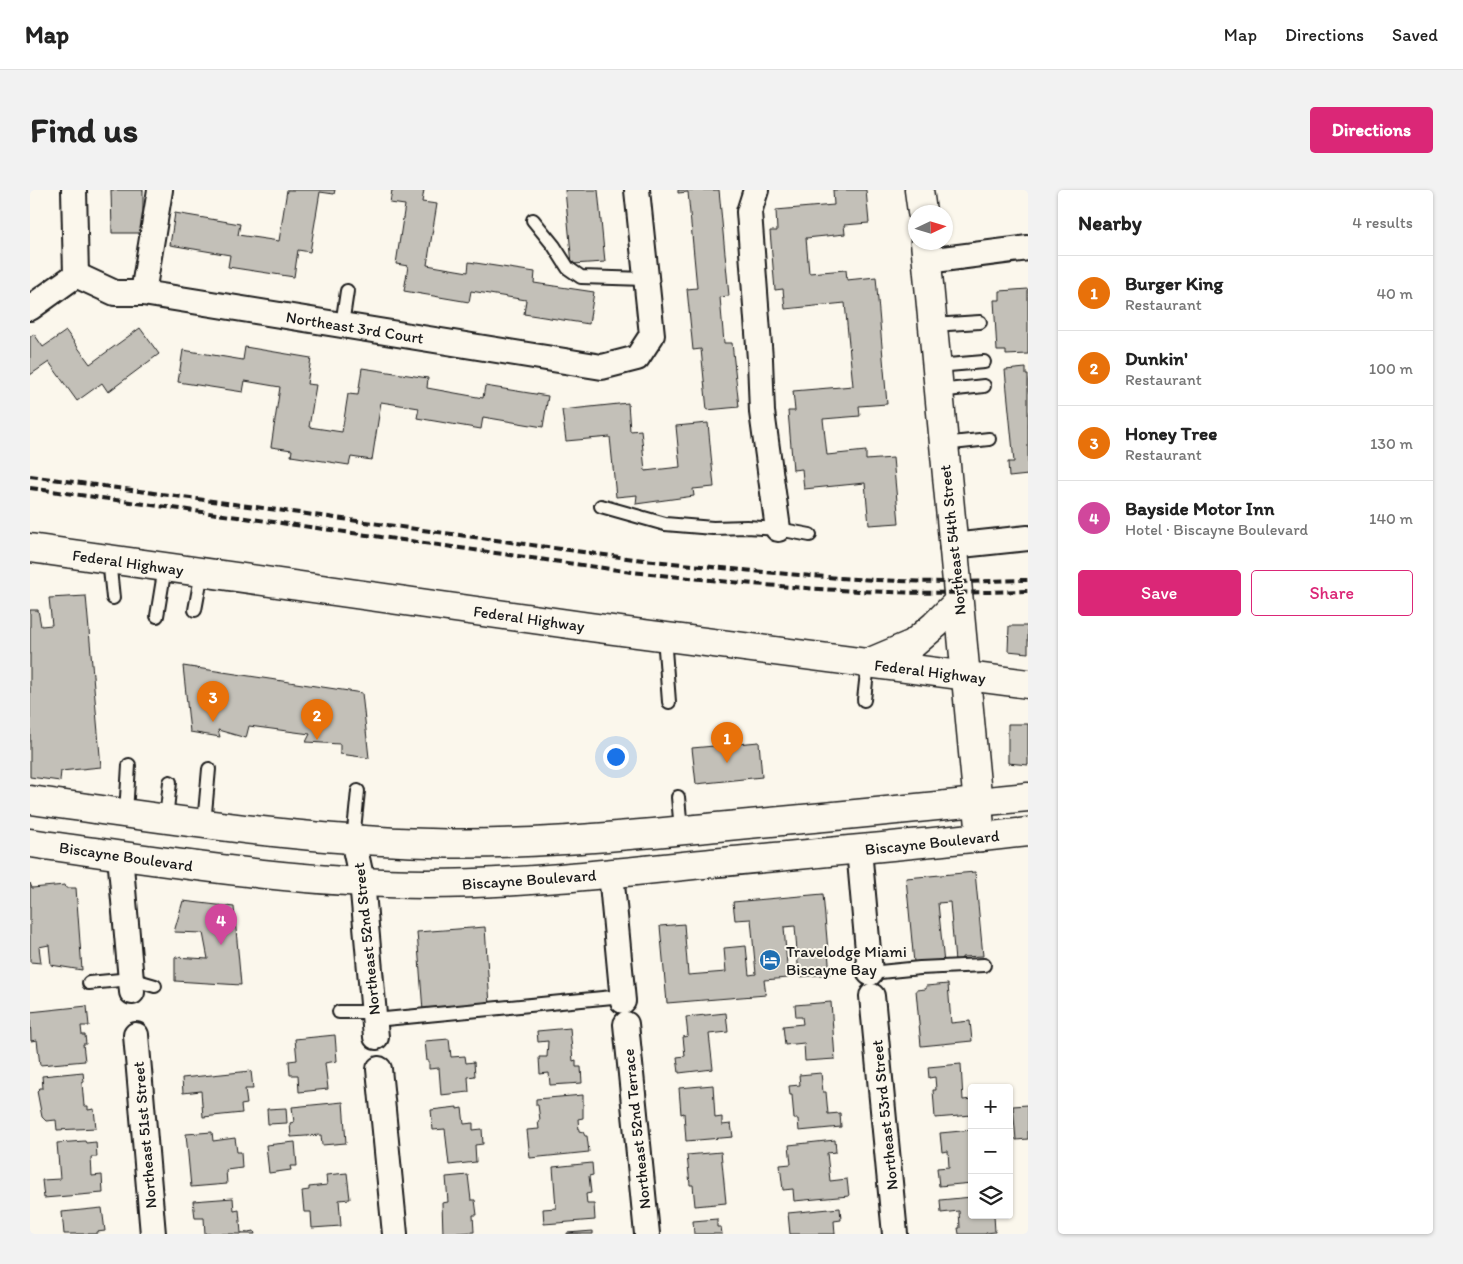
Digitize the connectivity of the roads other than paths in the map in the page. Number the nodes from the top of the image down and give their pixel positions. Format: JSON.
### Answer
{"nodes":[{"id":1,"x":74,"y":190,"type":"edge"},
{"id":2,"x":160,"y":190,"type":"edge"},
{"id":3,"x":637,"y":190,"type":"edge"},
{"id":4,"x":756,"y":190,"type":"edge"},
{"id":5,"x":920,"y":190,"type":"edge"},
{"id":6,"x":921,"y":205,"type":"edge"},
{"id":7,"x":533,"y":220,"type":"dead end"},
{"id":8,"x":1028,"y":248,"type":"edge"},
{"id":9,"x":926,"y":252,"type":"edge"},
{"id":10,"x":76,"y":275,"type":"junction"},
{"id":11,"x":646,"y":279,"type":"junction"},
{"id":12,"x":347,"y":291,"type":"dead end"},
{"id":13,"x":143,"y":294,"type":"junction"},
{"id":14,"x":30,"y":308,"type":"edge"},
{"id":15,"x":980,"y":322,"type":"dead end"},
{"id":16,"x":342,"y":325,"type":"junction"},
{"id":17,"x":932,"y":325,"type":"junction"},
{"id":18,"x":984,"y":362,"type":"dead end"},
{"id":19,"x":937,"y":378,"type":"junction"},
{"id":20,"x":984,"y":386,"type":"dead end"},
{"id":21,"x":989,"y":438,"type":"dead end"},
{"id":22,"x":942,"y":444,"type":"junction"},
{"id":23,"x":601,"y":506,"type":"dead end"},
{"id":24,"x":778,"y":529,"type":"junction"},
{"id":25,"x":810,"y":535,"type":"dead end"},
{"id":26,"x":1028,"y":538,"type":"edge"},
{"id":27,"x":952,"y":546,"type":"junction"},
{"id":28,"x":30,"y":548,"type":"edge"},
{"id":29,"x":109,"y":559,"type":"junction"},
{"id":30,"x":165,"y":567,"type":"junction"},
{"id":31,"x":202,"y":572,"type":"junction"},
{"id":32,"x":113,"y":598,"type":"dead end"},
{"id":33,"x":958,"y":602,"type":"junction"},
{"id":34,"x":195,"y":610,"type":"dead end"},
{"id":35,"x":157,"y":616,"type":"dead end"},
{"id":36,"x":664,"y":636,"type":"junction"},
{"id":37,"x":868,"y":663,"type":"junction"},
{"id":38,"x":966,"y":676,"type":"junction"},
{"id":39,"x":1028,"y":684,"type":"edge"},
{"id":40,"x":864,"y":700,"type":"dead end"},
{"id":41,"x":669,"y":702,"type":"dead end"},
{"id":42,"x":129,"y":765,"type":"dead end"},
{"id":43,"x":209,"y":769,"type":"dead end"},
{"id":44,"x":170,"y":782,"type":"dead end"},
{"id":45,"x":358,"y":791,"type":"dead end"},
{"id":46,"x":678,"y":797,"type":"dead end"},
{"id":47,"x":1028,"y":797,"type":"edge"},
{"id":48,"x":30,"y":800,"type":"edge"},
{"id":49,"x":978,"y":802,"type":"junction"},
{"id":50,"x":126,"y":813,"type":"junction"},
{"id":51,"x":166,"y":819,"type":"junction"},
{"id":52,"x":204,"y":824,"type":"junction"},
{"id":53,"x":681,"y":830,"type":"junction"},
{"id":54,"x":1028,"y":832,"type":"edge"},
{"id":55,"x":981,"y":837,"type":"junction"},
{"id":56,"x":353,"y":840,"type":"junction"},
{"id":57,"x":30,"y":843,"type":"edge"},
{"id":58,"x":859,"y":849,"type":"junction"},
{"id":59,"x":120,"y":855,"type":"junction"},
{"id":60,"x":611,"y":873,"type":"junction"},
{"id":61,"x":362,"y":881,"type":"junction"},
{"id":62,"x":984,"y":966,"type":"dead end"},
{"id":63,"x":89,"y":983,"type":"dead end"},
{"id":64,"x":131,"y":985,"type":"junction"},
{"id":65,"x":871,"y":985,"type":"junction"},
{"id":66,"x":155,"y":986,"type":"dead end"},
{"id":67,"x":624,"y":1007,"type":"junction"},
{"id":68,"x":339,"y":1012,"type":"dead end"},
{"id":69,"x":375,"y":1023,"type":"junction"},
{"id":70,"x":136,"y":1035,"type":"dead end"},
{"id":71,"x":379,"y":1069,"type":"dead end"},
{"id":72,"x":153,"y":1234,"type":"edge"},
{"id":73,"x":395,"y":1234,"type":"edge"},
{"id":74,"x":647,"y":1234,"type":"edge"},
{"id":75,"x":895,"y":1234,"type":"edge"}],
"edges":[{"from":1,"to":10,"type":"street"},
{"from":2,"to":13,"type":"street"},
{"from":3,"to":11,"type":"street"},
{"from":4,"to":24,"type":"street"},
{"from":5,"to":6,"type":"main road"},
{"from":7,"to":11,"type":"lane"},
{"from":8,"to":9,"type":"street"},
{"from":9,"to":17,"type":"main road","name":"Northeast 54th Street"},
{"from":10,"to":13,"type":"street","name":"Northeast 3rd Court"},
{"from":10,"to":14,"type":"street"},
{"from":11,"to":16,"type":"street","name":"Northeast 3rd Court"},
{"from":12,"to":16,"type":"lane"},
{"from":13,"to":16,"type":"street","name":"Northeast 3rd Court"},
{"from":15,"to":17,"type":"lane"},
{"from":17,"to":19,"type":"main road","name":"Northeast 54th Street"},
{"from":18,"to":19,"type":"lane"},
{"from":19,"to":20,"type":"lane"},
{"from":19,"to":22,"type":"main road","name":"Northeast 54th Street"},
{"from":21,"to":22,"type":"lane"},
{"from":22,"to":27,"type":"main road","name":"Northeast 54th Street"},
{"from":23,"to":24,"type":"lane"},
{"from":24,"to":25,"type":"lane"},
{"from":26,"to":27,"type":"street"},
{"from":27,"to":33,"type":"main road","name":"Northeast 54th Street"},
{"from":28,"to":29,"type":"main road","name":"Federal Highway"},
{"from":29,"to":30,"type":"main road","name":"Federal Highway"},
{"from":29,"to":32,"type":"lane"},
{"from":30,"to":31,"type":"main road","name":"Federal Highway"},
{"from":30,"to":35,"type":"lane"},
{"from":31,"to":34,"type":"lane"},
{"from":31,"to":36,"type":"main road","name":"Federal Highway"},
{"from":33,"to":37,"type":"main road"},
{"from":33,"to":38,"type":"main road","name":"Northeast 54th Street"},
{"from":36,"to":37,"type":"main road","name":"Federal Highway"},
{"from":36,"to":41,"type":"lane"},
{"from":37,"to":38,"type":"main road","name":"Federal Highway"},
{"from":37,"to":40,"type":"lane"},
{"from":38,"to":39,"type":"main road","name":"Federal Highway"},
{"from":38,"to":49,"type":"main road","name":"Northeast 54th Street"},
{"from":42,"to":50,"type":"lane"},
{"from":43,"to":52,"type":"lane"},
{"from":44,"to":51,"type":"lane"},
{"from":45,"to":56,"type":"lane"},
{"from":46,"to":53,"type":"lane"},
{"from":47,"to":49,"type":"main road"},
{"from":48,"to":50,"type":"main road"},
{"from":49,"to":53,"type":"main road"},
{"from":49,"to":55,"type":"main road","name":"Northeast 54th Street"},
{"from":50,"to":51,"type":"main road"},
{"from":51,"to":52,"type":"main road"},
{"from":52,"to":56,"type":"main road"},
{"from":53,"to":56,"type":"main road"},
{"from":54,"to":55,"type":"main road","name":"Biscayne Boulevard"},
{"from":55,"to":58,"type":"main road","name":"Biscayne Boulevard"},
{"from":56,"to":61,"type":"street","name":"Northeast 52nd Street"},
{"from":57,"to":59,"type":"main road","name":"Biscayne Boulevard"},
{"from":58,"to":60,"type":"main road","name":"Biscayne Boulevard"},
{"from":58,"to":65,"type":"street","name":"Northeast 53rd Street"},
{"from":59,"to":61,"type":"main road","name":"Biscayne Boulevard"},
{"from":59,"to":64,"type":"street"},
{"from":60,"to":61,"type":"main road","name":"Biscayne Boulevard"},
{"from":60,"to":67,"type":"street","name":"Northeast 52nd Terrace"},
{"from":61,"to":69,"type":"street","name":"Northeast 52nd Street"},
{"from":62,"to":65,"type":"lane"},
{"from":63,"to":64,"type":"lane"},
{"from":64,"to":66,"type":"lane"},
{"from":65,"to":75,"type":"street","name":"Northeast 53rd Street"},
{"from":67,"to":69,"type":"lane"},
{"from":67,"to":74,"type":"street","name":"Northeast 52nd Terrace"},
{"from":68,"to":69,"type":"lane"},
{"from":70,"to":72,"type":"street","name":"Northeast 51st Street"},
{"from":71,"to":73,"type":"street"}]}
